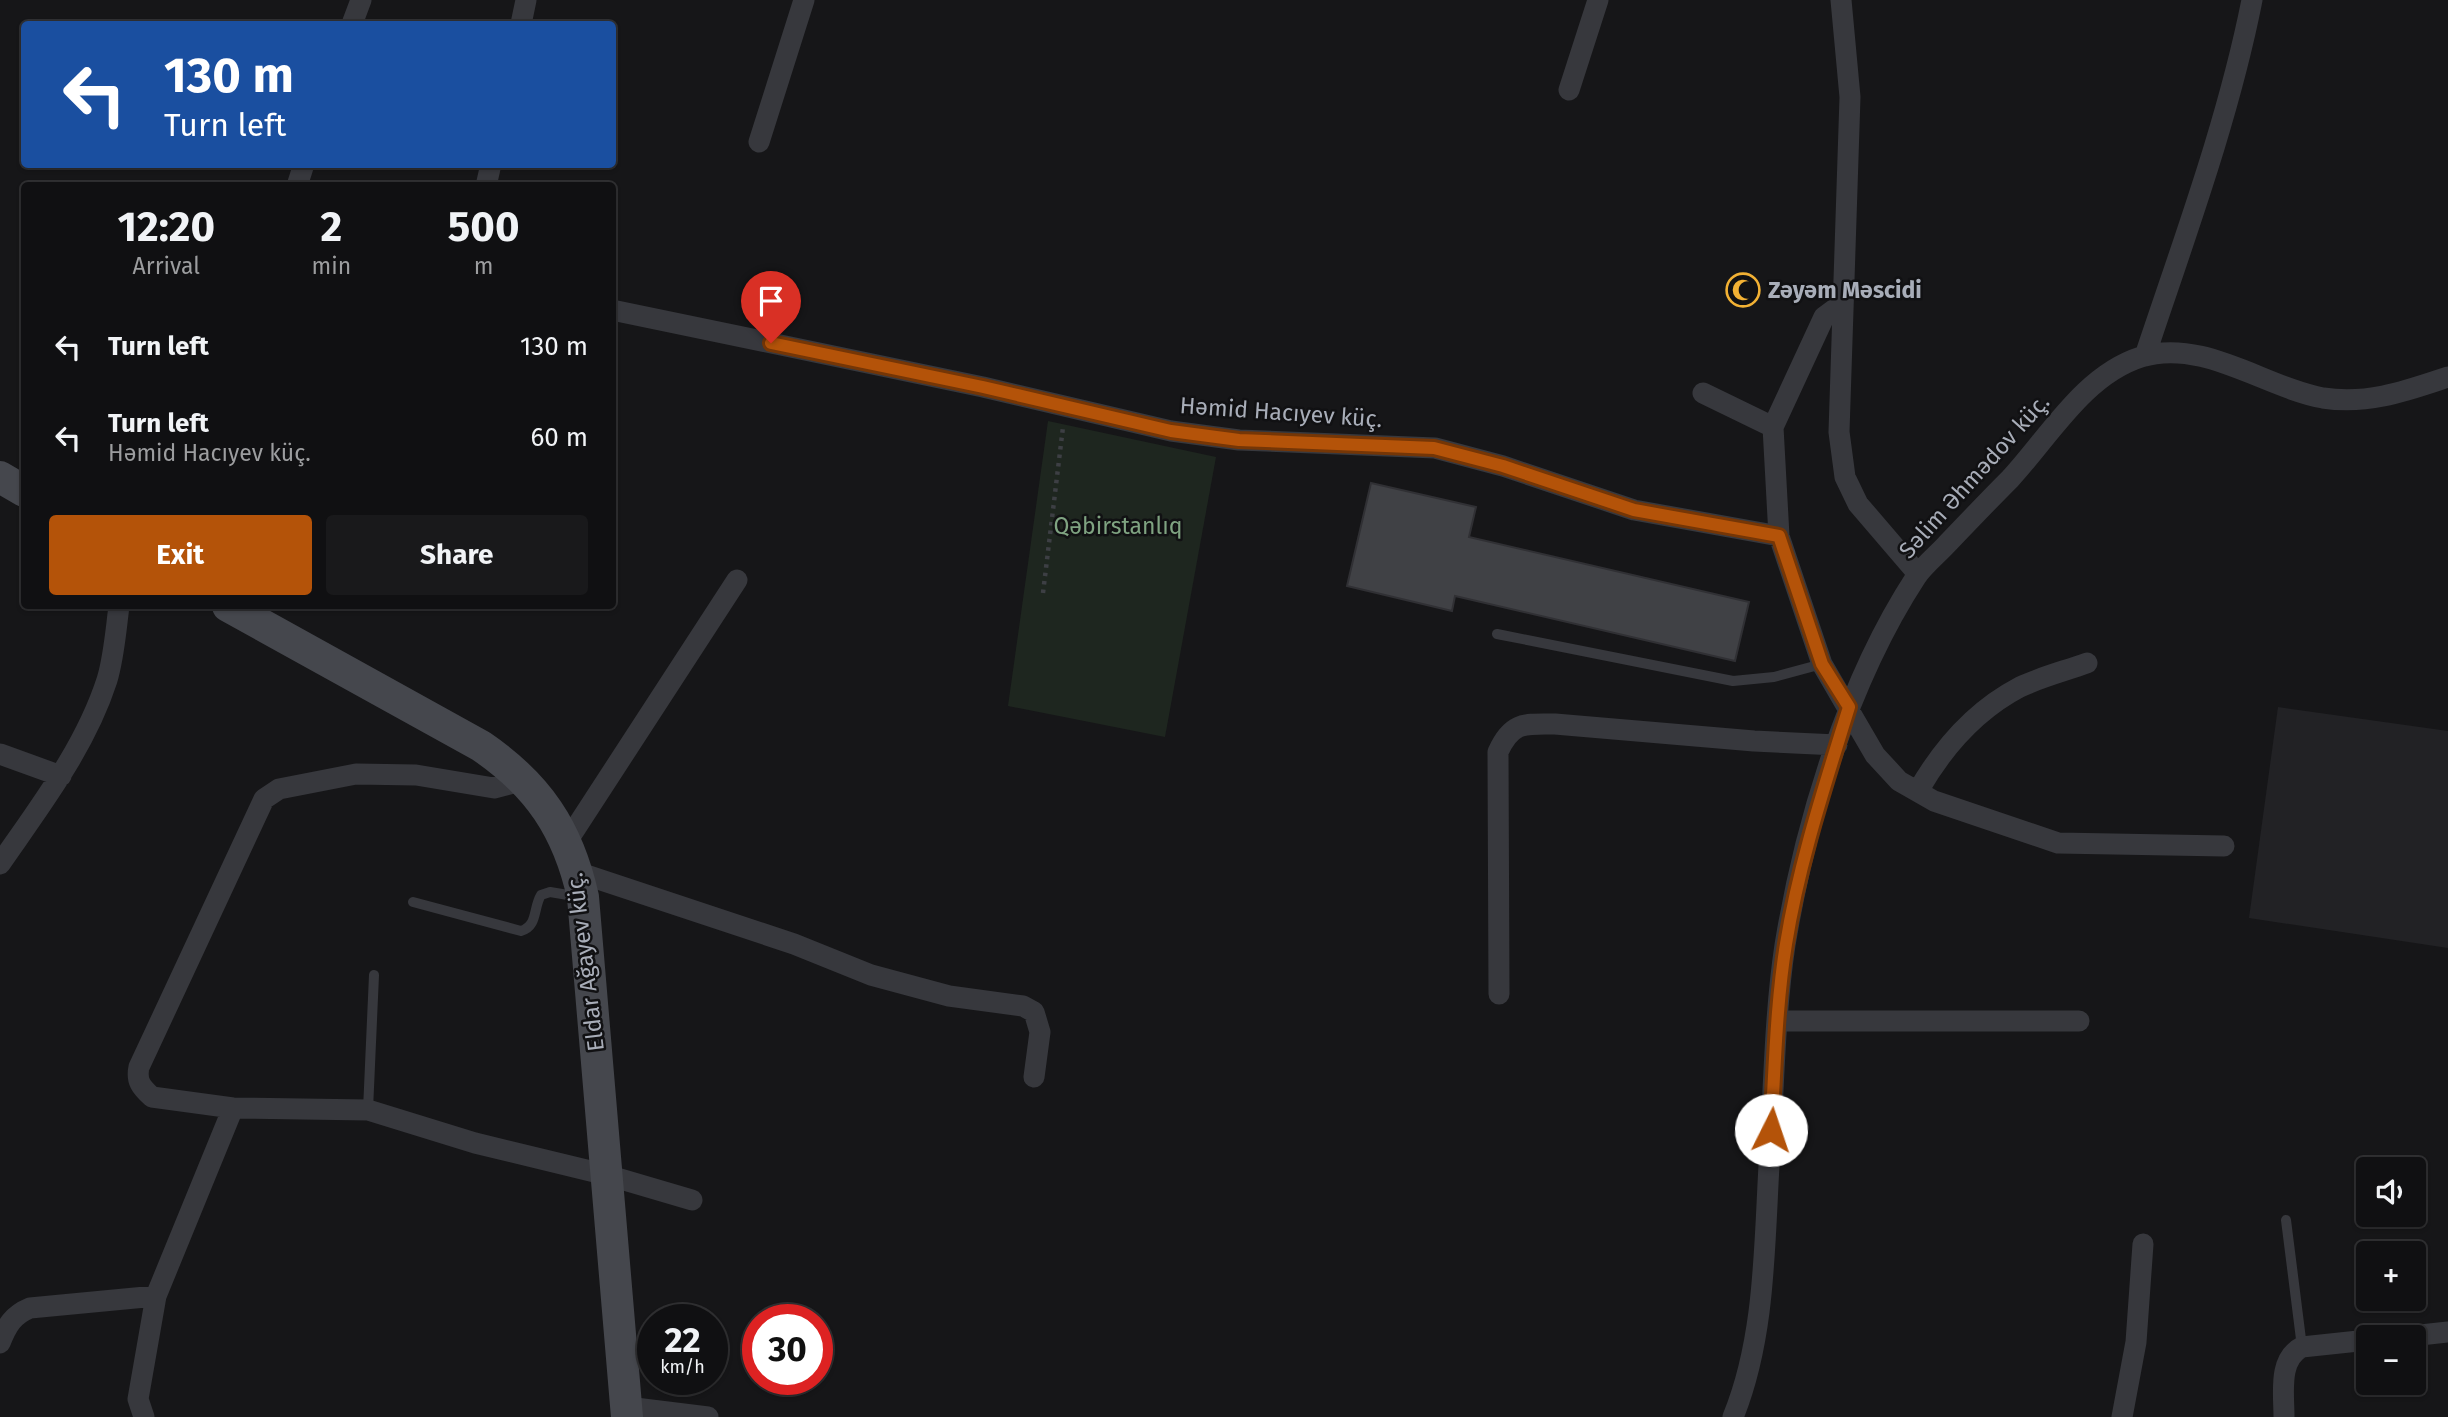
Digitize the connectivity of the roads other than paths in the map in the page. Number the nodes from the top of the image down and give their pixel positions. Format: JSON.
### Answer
{"nodes":[{"id":1,"x":361,"y":0,"type":"edge"},
{"id":2,"x":526,"y":0,"type":"edge"},
{"id":3,"x":804,"y":0,"type":"edge"},
{"id":4,"x":1598,"y":0,"type":"edge"},
{"id":5,"x":2252,"y":0,"type":"edge"},
{"id":6,"x":1836,"y":1,"type":"edge"},
{"id":7,"x":353,"y":21,"type":"edge"},
{"id":8,"x":522,"y":21,"type":"edge"},
{"id":9,"x":1569,"y":90,"type":"dead end"},
{"id":10,"x":759,"y":142,"type":"dead end"},
{"id":11,"x":1843,"y":303,"type":"junction"},
{"id":12,"x":616,"y":311,"type":"edge"},
{"id":13,"x":2145,"y":356,"type":"junction"},
{"id":14,"x":2448,"y":377,"type":"edge"},
{"id":15,"x":1703,"y":393,"type":"dead end"},
{"id":16,"x":1773,"y":427,"type":"junction"},
{"id":17,"x":0,"y":477,"type":"edge"},
{"id":18,"x":21,"y":489,"type":"edge"},
{"id":19,"x":1779,"y":536,"type":"junction"},
{"id":20,"x":1918,"y":574,"type":"junction"},
{"id":21,"x":737,"y":580,"type":"dead end"},
{"id":22,"x":119,"y":609,"type":"edge"},
{"id":23,"x":233,"y":609,"type":"edge"},
{"id":24,"x":1497,"y":634,"type":"dead end"},
{"id":25,"x":2087,"y":663,"type":"dead end"},
{"id":26,"x":1822,"y":664,"type":"junction"},
{"id":27,"x":1849,"y":707,"type":"junction"},
{"id":28,"x":1837,"y":745,"type":"junction"},
{"id":29,"x":0,"y":754,"type":"edge"},
{"id":30,"x":61,"y":776,"type":"junction"},
{"id":31,"x":525,"y":780,"type":"junction"},
{"id":32,"x":1918,"y":791,"type":"junction"},
{"id":33,"x":2224,"y":846,"type":"dead end"},
{"id":34,"x":0,"y":864,"type":"edge"},
{"id":35,"x":575,"y":871,"type":"junction"},
{"id":36,"x":414,"y":902,"type":"dead end"},
{"id":37,"x":374,"y":975,"type":"dead end"},
{"id":38,"x":1499,"y":994,"type":"dead end"},
{"id":39,"x":1778,"y":1021,"type":"junction"},
{"id":40,"x":2079,"y":1021,"type":"dead end"},
{"id":41,"x":1034,"y":1077,"type":"dead end"},
{"id":42,"x":233,"y":1108,"type":"junction"},
{"id":43,"x":368,"y":1110,"type":"junction"},
{"id":44,"x":607,"y":1175,"type":"junction"},
{"id":45,"x":692,"y":1200,"type":"dead end"},
{"id":46,"x":2286,"y":1220,"type":"dead end"},
{"id":47,"x":2143,"y":1244,"type":"dead end"},
{"id":48,"x":156,"y":1296,"type":"junction"},
{"id":49,"x":2448,"y":1332,"type":"edge"},
{"id":50,"x":2426,"y":1334,"type":"edge"},
{"id":51,"x":2356,"y":1341,"type":"edge"},
{"id":52,"x":0,"y":1343,"type":"edge"},
{"id":53,"x":2302,"y":1347,"type":"junction"},
{"id":54,"x":627,"y":1412,"type":"edge"},
{"id":55,"x":144,"y":1417,"type":"edge"},
{"id":56,"x":708,"y":1417,"type":"edge"},
{"id":57,"x":1733,"y":1417,"type":"edge"},
{"id":58,"x":2122,"y":1417,"type":"edge"},
{"id":59,"x":2284,"y":1417,"type":"edge"}],
"edges":[{"from":1,"to":7,"type":"street"},
{"from":2,"to":8,"type":"street"},
{"from":3,"to":10,"type":"street"},
{"from":4,"to":9,"type":"street"},
{"from":5,"to":13,"type":"street"},
{"from":6,"to":11,"type":"street"},
{"from":11,"to":16,"type":"street"},
{"from":11,"to":20,"type":"street"},
{"from":12,"to":19,"type":"street","name":"Həmid Hacıyev küç."},
{"from":13,"to":14,"type":"street","name":"Səlim Əhmədov küç."},
{"from":13,"to":20,"type":"street","name":"Səlim Əhmədov küç."},
{"from":15,"to":16,"type":"street"},
{"from":16,"to":19,"type":"street"},
{"from":17,"to":18,"type":"main road"},
{"from":19,"to":26,"type":"street"},
{"from":20,"to":27,"type":"street","name":"Səlim Əhmədov küç."},
{"from":21,"to":35,"type":"street"},
{"from":22,"to":30,"type":"street"},
{"from":23,"to":31,"type":"main road","name":"Eldar Ağayev küç."},
{"from":24,"to":26,"type":"lane"},
{"from":25,"to":32,"type":"street"},
{"from":26,"to":27,"type":"street"},
{"from":27,"to":28,"type":"street","name":"Səlim Əhmədov küç."},
{"from":27,"to":32,"type":"street"},
{"from":28,"to":38,"type":"street"},
{"from":28,"to":39,"type":"street","name":"Səlim Əhmədov küç."},
{"from":29,"to":30,"type":"street"},
{"from":30,"to":34,"type":"street"},
{"from":31,"to":35,"type":"main road","name":"Eldar Ağayev küç."},
{"from":31,"to":42,"type":"street"},
{"from":32,"to":33,"type":"street"},
{"from":35,"to":36,"type":"lane"},
{"from":35,"to":41,"type":"street"},
{"from":35,"to":44,"type":"main road","name":"Eldar Ağayev küç."},
{"from":37,"to":43,"type":"lane"},
{"from":39,"to":40,"type":"street"},
{"from":39,"to":57,"type":"street","name":"Səlim Əhmədov küç."},
{"from":42,"to":43,"type":"street"},
{"from":42,"to":48,"type":"street"},
{"from":43,"to":44,"type":"street"},
{"from":44,"to":45,"type":"street"},
{"from":44,"to":54,"type":"main road","name":"Eldar Ağayev küç."},
{"from":46,"to":53,"type":"lane"},
{"from":47,"to":58,"type":"street"},
{"from":48,"to":52,"type":"street"},
{"from":48,"to":55,"type":"street"},
{"from":49,"to":50,"type":"street"},
{"from":51,"to":53,"type":"street"},
{"from":53,"to":59,"type":"street"},
{"from":54,"to":56,"type":"street"}]}
